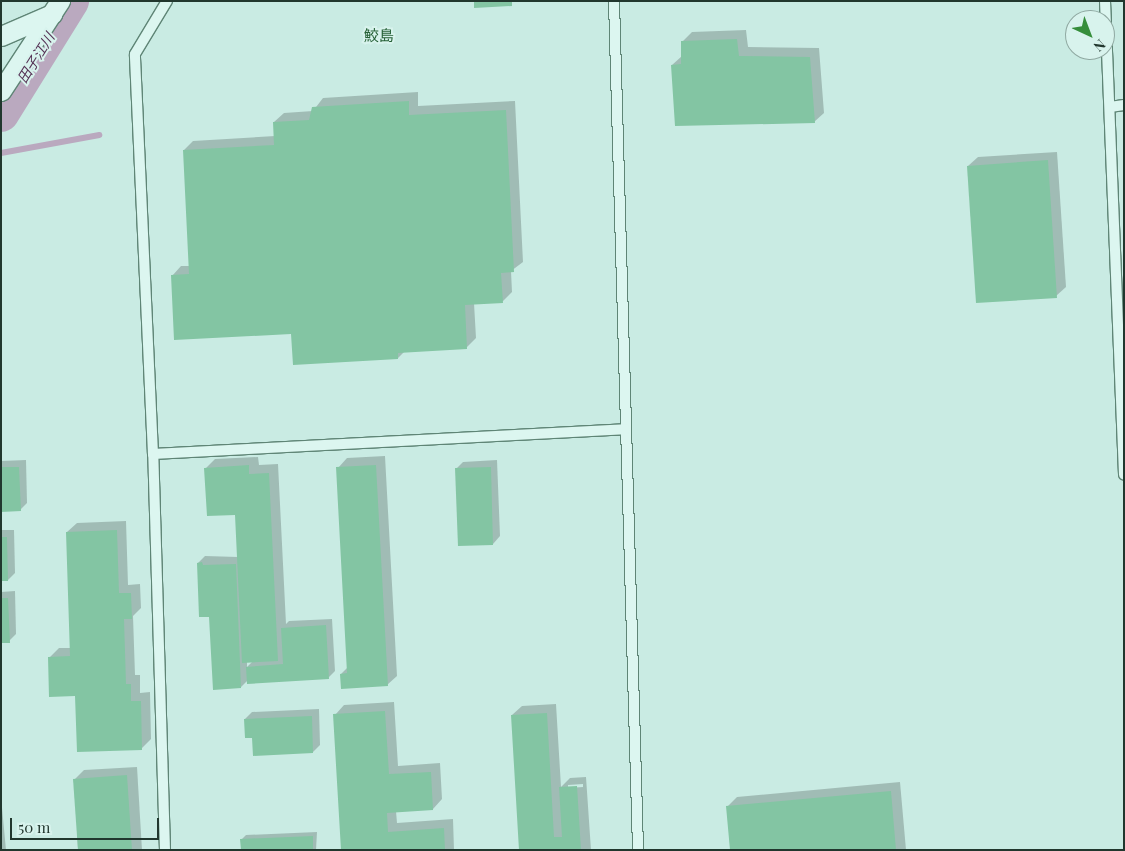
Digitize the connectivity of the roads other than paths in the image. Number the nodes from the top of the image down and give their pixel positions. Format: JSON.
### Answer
{"nodes":[{"id":1,"x":167,"y":1,"type":"edge"},
{"id":2,"x":614,"y":1,"type":"edge"},
{"id":3,"x":1105,"y":1,"type":"edge"},
{"id":4,"x":56,"y":8,"type":"edge"},
{"id":5,"x":1,"y":36,"type":"edge"},
{"id":6,"x":1,"y":91,"type":"edge"},
{"id":7,"x":1124,"y":105,"type":"edge"},
{"id":8,"x":1110,"y":106,"type":"junction"},
{"id":9,"x":624,"y":429,"type":"junction"},
{"id":10,"x":153,"y":454,"type":"junction"},
{"id":11,"x":1124,"y":476,"type":"edge"},
{"id":12,"x":166,"y":850,"type":"edge"},
{"id":13,"x":638,"y":850,"type":"edge"}],
"edges":[{"from":1,"to":10,"type":"lane"},
{"from":2,"to":9,"type":"lane"},
{"from":3,"to":8,"type":"lane"},
{"from":4,"to":5,"type":"street"},
{"from":4,"to":6,"type":"street"},
{"from":7,"to":8,"type":"lane"},
{"from":8,"to":11,"type":"lane"},
{"from":9,"to":10,"type":"lane"},
{"from":9,"to":13,"type":"lane"},
{"from":10,"to":12,"type":"lane"}]}
